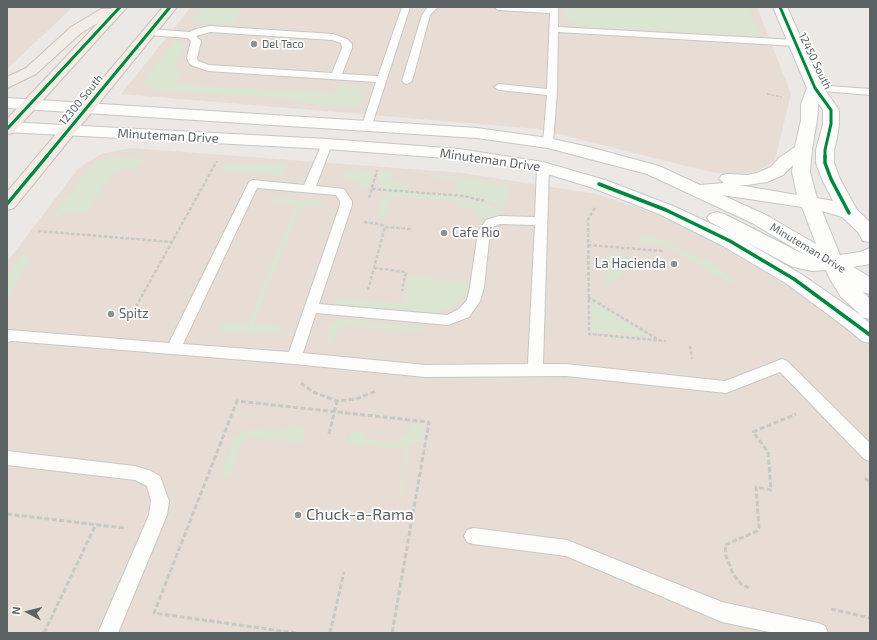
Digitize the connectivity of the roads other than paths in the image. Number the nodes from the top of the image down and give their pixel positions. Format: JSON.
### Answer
{"nodes":[{"id":1,"x":120,"y":7,"type":"edge"},
{"id":2,"x":170,"y":7,"type":"edge"},
{"id":3,"x":405,"y":7,"type":"edge"},
{"id":4,"x":434,"y":7,"type":"edge"},
{"id":5,"x":498,"y":7,"type":"edge"},
{"id":6,"x":780,"y":7,"type":"edge"},
{"id":7,"x":554,"y":9,"type":"edge"},
{"id":8,"x":553,"y":29,"type":"junction"},
{"id":9,"x":149,"y":32,"type":"junction"},
{"id":10,"x":191,"y":35,"type":"junction"},
{"id":11,"x":796,"y":43,"type":"junction"},
{"id":12,"x":336,"y":76,"type":"junction"},
{"id":13,"x":382,"y":79,"type":"junction"},
{"id":14,"x":407,"y":81,"type":"dead end"},
{"id":15,"x":7,"y":83,"type":"edge"},
{"id":16,"x":499,"y":87,"type":"dead end"},
{"id":17,"x":815,"y":88,"type":"junction"},
{"id":18,"x":552,"y":92,"type":"junction"},
{"id":19,"x":870,"y":92,"type":"edge"},
{"id":20,"x":7,"y":103,"type":"edge"},
{"id":21,"x":29,"y":105,"type":"junction"},
{"id":22,"x":86,"y":109,"type":"junction"},
{"id":23,"x":367,"y":125,"type":"junction"},
{"id":24,"x":7,"y":128,"type":"edge"},
{"id":25,"x":68,"y":130,"type":"junction"},
{"id":26,"x":548,"y":143,"type":"junction"},
{"id":27,"x":327,"y":144,"type":"junction"},
{"id":28,"x":803,"y":149,"type":"junction"},
{"id":29,"x":542,"y":166,"type":"junction"},
{"id":30,"x":653,"y":170,"type":"junction"},
{"id":31,"x":599,"y":184,"type":"junction"},
{"id":32,"x":309,"y":188,"type":"junction"},
{"id":33,"x":691,"y":188,"type":"junction"},
{"id":34,"x":809,"y":202,"type":"junction"},
{"id":35,"x":7,"y":204,"type":"edge"},
{"id":36,"x":848,"y":213,"type":"junction"},
{"id":37,"x":540,"y":221,"type":"junction"},
{"id":38,"x":870,"y":236,"type":"edge"},
{"id":39,"x":870,"y":255,"type":"edge"},
{"id":40,"x":834,"y":263,"type":"junction"},
{"id":41,"x":870,"y":287,"type":"edge"},
{"id":42,"x":311,"y":308,"type":"junction"},
{"id":43,"x":870,"y":311,"type":"edge"},
{"id":44,"x":870,"y":335,"type":"edge"},
{"id":45,"x":7,"y":337,"type":"edge"},
{"id":46,"x":173,"y":349,"type":"junction"},
{"id":47,"x":294,"y":358,"type":"junction"},
{"id":48,"x":535,"y":370,"type":"junction"},
{"id":49,"x":870,"y":454,"type":"edge"},
{"id":50,"x":7,"y":458,"type":"edge"},
{"id":51,"x":473,"y":536,"type":"dead end"},
{"id":52,"x":108,"y":633,"type":"edge"},
{"id":53,"x":818,"y":633,"type":"edge"}],
"edges":[{"from":1,"to":15,"type":"main road"},
{"from":1,"to":21,"type":"main road"},
{"from":2,"to":9,"type":"main road","name":"12300 South"},
{"from":3,"to":13,"type":"lane"},
{"from":4,"to":14,"type":"lane"},
{"from":5,"to":7,"type":"lane"},
{"from":6,"to":11,"type":"main road","name":"12450 South"},
{"from":7,"to":8,"type":"lane"},
{"from":8,"to":11,"type":"lane"},
{"from":8,"to":18,"type":"lane"},
{"from":9,"to":10,"type":"lane"},
{"from":9,"to":22,"type":"main road","name":"12300 South"},
{"from":10,"to":12,"type":"lane"},
{"from":10,"to":12,"type":"lane"},
{"from":11,"to":17,"type":"main road","name":"12450 South"},
{"from":12,"to":13,"type":"lane"},
{"from":13,"to":23,"type":"lane"},
{"from":16,"to":18,"type":"lane"},
{"from":17,"to":19,"type":"lane"},
{"from":17,"to":28,"type":"main road","name":"12450 South"},
{"from":17,"to":36,"type":"main road","name":"12450 South"},
{"from":18,"to":26,"type":"lane"},
{"from":20,"to":21,"type":"main road","name":"Minuteman Drive"},
{"from":21,"to":22,"type":"main road","name":"Minuteman Drive"},
{"from":21,"to":24,"type":"main road"},
{"from":22,"to":23,"type":"main road","name":"Minuteman Drive"},
{"from":22,"to":25,"type":"main road","name":"12300 South"},
{"from":23,"to":26,"type":"main road","name":"Minuteman Drive"},
{"from":24,"to":25,"type":"main road","name":"Minuteman Drive"},
{"from":25,"to":27,"type":"main road","name":"Minuteman Drive"},
{"from":25,"to":35,"type":"main road","name":"12300 South"},
{"from":26,"to":30,"type":"main road","name":"Minuteman Drive"},
{"from":27,"to":29,"type":"main road","name":"Minuteman Drive"},
{"from":27,"to":32,"type":"lane"},
{"from":28,"to":30,"type":"main road"},
{"from":28,"to":34,"type":"main road","name":"12450 South"},
{"from":29,"to":31,"type":"main road","name":"Minuteman Drive"},
{"from":29,"to":37,"type":"lane"},
{"from":30,"to":33,"type":"main road","name":"Minuteman Drive"},
{"from":31,"to":40,"type":"main road"},
{"from":31,"to":44,"type":"main road","name":"Minuteman Drive"},
{"from":32,"to":42,"type":"lane"},
{"from":32,"to":46,"type":"lane"},
{"from":33,"to":34,"type":"main road"},
{"from":33,"to":40,"type":"main road","name":"Minuteman Drive"},
{"from":34,"to":36,"type":"main road"},
{"from":34,"to":40,"type":"main road","name":"12450 South"},
{"from":36,"to":38,"type":"main road"},
{"from":37,"to":42,"type":"lane"},
{"from":37,"to":48,"type":"lane"},
{"from":39,"to":40,"type":"main road"},
{"from":40,"to":41,"type":"main road","name":"Minuteman Drive"},
{"from":40,"to":43,"type":"main road","name":"12450 South"},
{"from":42,"to":47,"type":"lane"},
{"from":45,"to":46,"type":"lane"},
{"from":46,"to":47,"type":"lane"},
{"from":47,"to":48,"type":"lane"},
{"from":48,"to":49,"type":"lane"},
{"from":50,"to":52,"type":"lane"},
{"from":51,"to":53,"type":"lane"}]}
